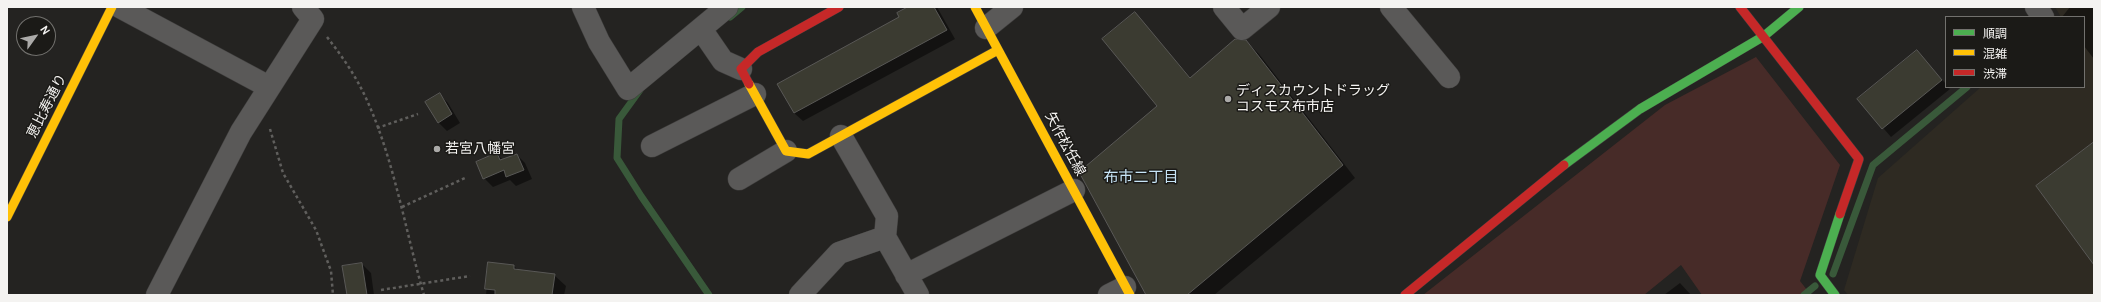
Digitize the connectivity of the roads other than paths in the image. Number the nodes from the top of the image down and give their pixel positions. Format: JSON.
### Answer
{"nodes":[{"id":1,"x":112,"y":7,"type":"edge"},
{"id":2,"x":120,"y":7,"type":"edge"},
{"id":3,"x":583,"y":7,"type":"edge"},
{"id":4,"x":727,"y":7,"type":"edge"},
{"id":5,"x":839,"y":7,"type":"edge"},
{"id":6,"x":975,"y":7,"type":"edge"},
{"id":7,"x":1012,"y":7,"type":"edge"},
{"id":8,"x":1224,"y":7,"type":"edge"},
{"id":9,"x":1269,"y":7,"type":"edge"},
{"id":10,"x":1391,"y":7,"type":"edge"},
{"id":11,"x":1740,"y":7,"type":"edge"},
{"id":12,"x":1798,"y":7,"type":"edge"},
{"id":13,"x":308,"y":13,"type":"edge"},
{"id":14,"x":986,"y":28,"type":"junction"},
{"id":15,"x":704,"y":34,"type":"junction"},
{"id":16,"x":1764,"y":36,"type":"junction"},
{"id":17,"x":998,"y":50,"type":"junction"},
{"id":18,"x":741,"y":69,"type":"junction"},
{"id":19,"x":1449,"y":77,"type":"dead end"},
{"id":20,"x":269,"y":88,"type":"junction"},
{"id":21,"x":755,"y":94,"type":"junction"},
{"id":22,"x":841,"y":136,"type":"junction"},
{"id":23,"x":652,"y":146,"type":"dead end"},
{"id":24,"x":786,"y":151,"type":"junction"},
{"id":25,"x":739,"y":179,"type":"dead end"},
{"id":26,"x":1074,"y":190,"type":"junction"},
{"id":27,"x":7,"y":217,"type":"edge"},
{"id":28,"x":885,"y":237,"type":"junction"},
{"id":29,"x":906,"y":275,"type":"junction"},
{"id":30,"x":1121,"y":292,"type":"edge"},
{"id":31,"x":157,"y":295,"type":"edge"},
{"id":32,"x":800,"y":295,"type":"edge"},
{"id":33,"x":918,"y":295,"type":"edge"},
{"id":34,"x":1405,"y":295,"type":"edge"},
{"id":35,"x":1835,"y":295,"type":"edge"}],
"edges":[{"from":1,"to":27,"type":"street","name":"恵比寿通り"},
{"from":2,"to":20,"type":"street"},
{"from":3,"to":15,"type":"street"},
{"from":4,"to":15,"type":"street"},
{"from":5,"to":18,"type":"street"},
{"from":6,"to":14,"type":"street","name":"矢作松任線"},
{"from":7,"to":14,"type":"street"},
{"from":8,"to":9,"type":"street"},
{"from":10,"to":19,"type":"street"},
{"from":11,"to":16,"type":"street"},
{"from":12,"to":16,"type":"street"},
{"from":13,"to":20,"type":"street"},
{"from":14,"to":17,"type":"street","name":"矢作松任線"},
{"from":15,"to":18,"type":"street"},
{"from":16,"to":34,"type":"street"},
{"from":16,"to":35,"type":"street"},
{"from":17,"to":22,"type":"street"},
{"from":17,"to":26,"type":"street","name":"矢作松任線"},
{"from":18,"to":21,"type":"street"},
{"from":20,"to":31,"type":"street"},
{"from":21,"to":23,"type":"street"},
{"from":21,"to":24,"type":"street"},
{"from":22,"to":24,"type":"street"},
{"from":22,"to":28,"type":"street"},
{"from":24,"to":25,"type":"street"},
{"from":26,"to":29,"type":"street"},
{"from":26,"to":30,"type":"street","name":"矢作松任線"},
{"from":28,"to":29,"type":"street"},
{"from":28,"to":32,"type":"street"},
{"from":29,"to":33,"type":"street"}]}
